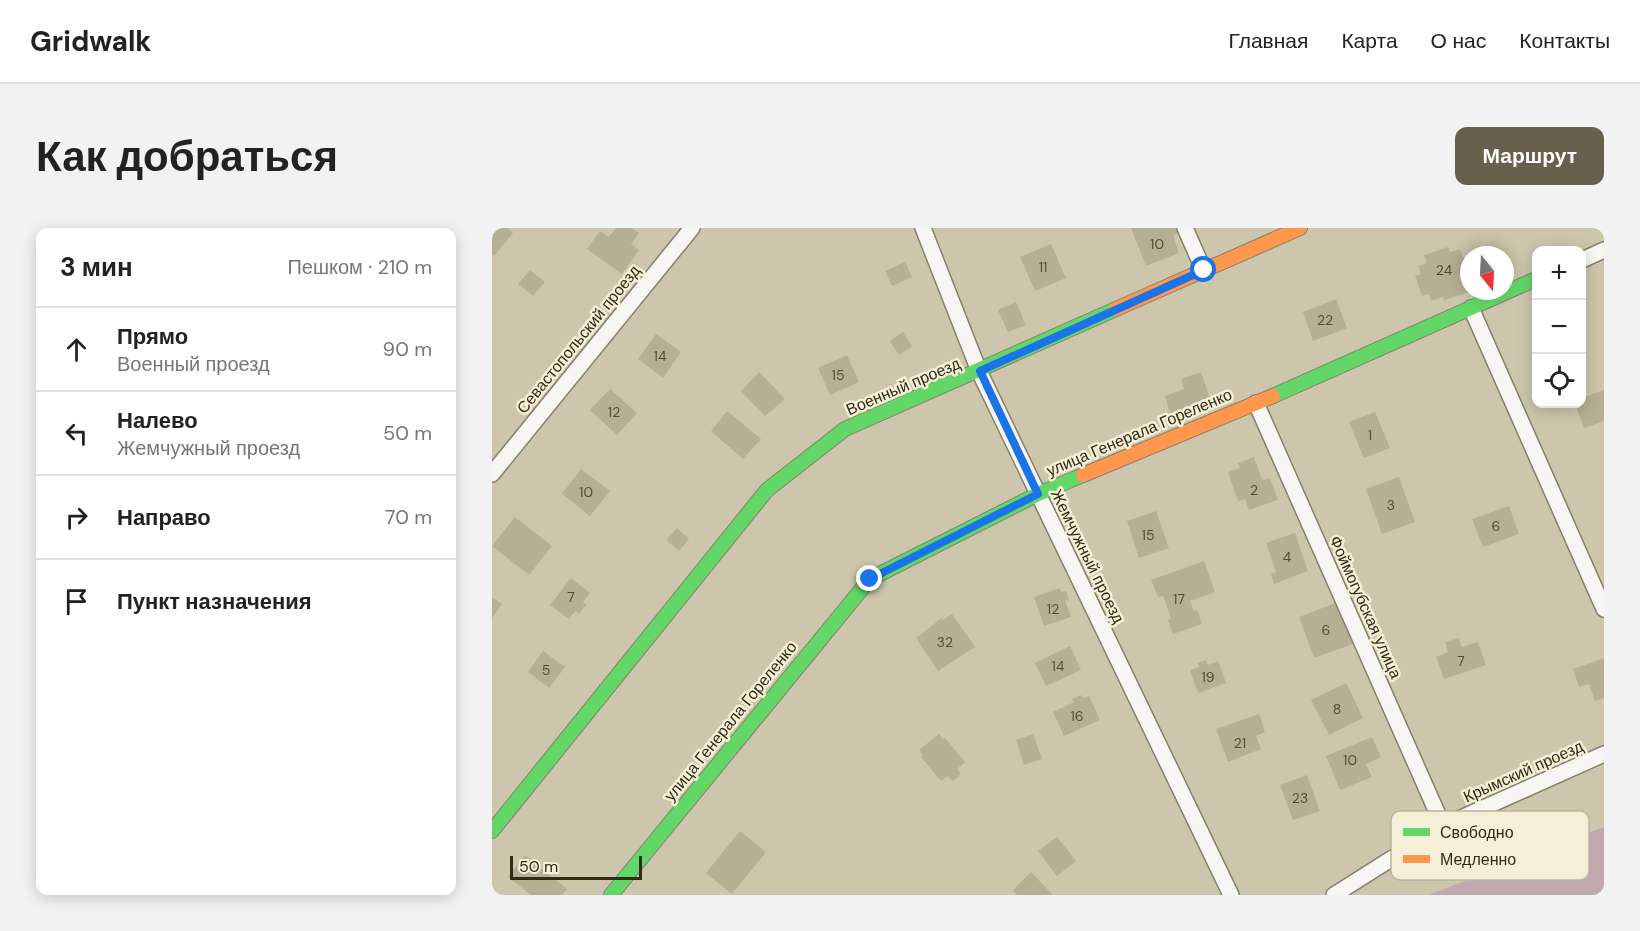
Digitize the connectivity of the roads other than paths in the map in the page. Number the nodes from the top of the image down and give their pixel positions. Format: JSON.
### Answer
{"nodes":[{"id":1,"x":693,"y":228,"type":"edge"},
{"id":2,"x":923,"y":228,"type":"edge"},
{"id":3,"x":1185,"y":228,"type":"edge"},
{"id":4,"x":1300,"y":228,"type":"edge"},
{"id":5,"x":1604,"y":250,"type":"edge"},
{"id":6,"x":1586,"y":258,"type":"edge"},
{"id":7,"x":1204,"y":270,"type":"junction"},
{"id":8,"x":1532,"y":281,"type":"edge"},
{"id":9,"x":1471,"y":308,"type":"junction"},
{"id":10,"x":980,"y":371,"type":"junction"},
{"id":11,"x":1256,"y":403,"type":"junction"},
{"id":12,"x":492,"y":474,"type":"edge"},
{"id":13,"x":1038,"y":494,"type":"junction"},
{"id":14,"x":1604,"y":609,"type":"edge"},
{"id":15,"x":1604,"y":754,"type":"edge"},
{"id":16,"x":1436,"y":811,"type":"edge"},
{"id":17,"x":1477,"y":811,"type":"edge"},
{"id":18,"x":492,"y":831,"type":"edge"},
{"id":19,"x":1391,"y":859,"type":"edge"},
{"id":20,"x":610,"y":895,"type":"edge"},
{"id":21,"x":1231,"y":895,"type":"edge"},
{"id":22,"x":1334,"y":895,"type":"edge"}],
"edges":[{"from":1,"to":12,"type":"street","name":"Севастопольский проезд"},
{"from":2,"to":10,"type":"street","name":"Жемчужный проезд"},
{"from":3,"to":7,"type":"street"},
{"from":4,"to":7,"type":"street","name":"Военный проезд"},
{"from":5,"to":6,"type":"street"},
{"from":7,"to":10,"type":"street","name":"Военный проезд"},
{"from":8,"to":9,"type":"street","name":"улица Генерала Гореленко"},
{"from":9,"to":11,"type":"street","name":"улица Генерала Гореленко"},
{"from":9,"to":14,"type":"street"},
{"from":10,"to":13,"type":"street","name":"Жемчужный проезд"},
{"from":10,"to":18,"type":"street","name":"Военный проезд"},
{"from":11,"to":13,"type":"street","name":"улица Генерала Гореленко"},
{"from":11,"to":16,"type":"street","name":"Фоймогубская улица"},
{"from":13,"to":20,"type":"street","name":"улица Генерала Гореленко"},
{"from":13,"to":21,"type":"street","name":"Жемчужный проезд"},
{"from":15,"to":17,"type":"street","name":"Крымский проезд"},
{"from":19,"to":22,"type":"street","name":"Крымский проезд"}]}
